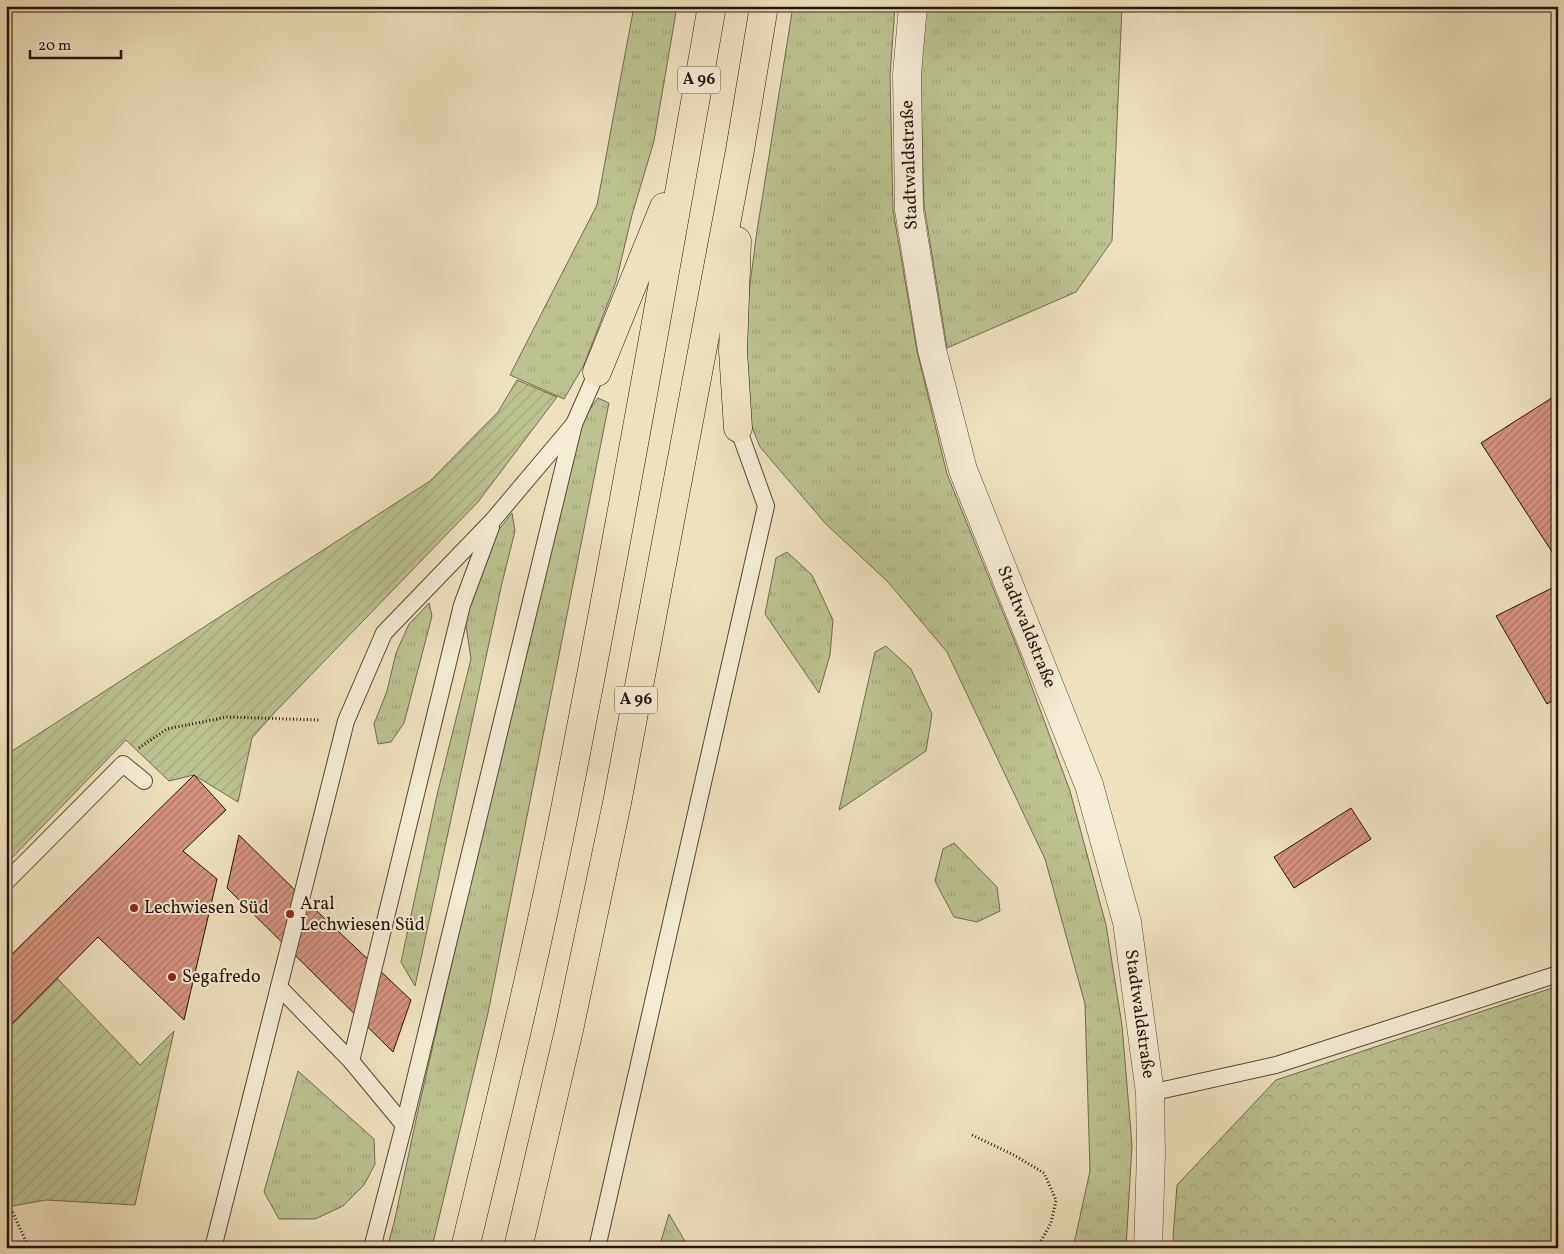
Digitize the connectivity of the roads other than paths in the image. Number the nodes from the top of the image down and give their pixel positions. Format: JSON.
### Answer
{"nodes":[{"id":1,"x":712,"y":6,"type":"edge"},
{"id":2,"x":764,"y":6,"type":"edge"},
{"id":3,"x":913,"y":6,"type":"edge"},
{"id":4,"x":740,"y":150,"type":"junction"},
{"id":5,"x":686,"y":154,"type":"junction"},
{"id":6,"x":597,"y":372,"type":"joint"},
{"id":7,"x":574,"y":424,"type":"junction"},
{"id":8,"x":738,"y":428,"type":"joint"},
{"id":9,"x":493,"y":520,"type":"junction"},
{"id":10,"x":144,"y":781,"type":"dead end"},
{"id":11,"x":6,"y":882,"type":"edge"},
{"id":12,"x":1558,"y":974,"type":"edge"},
{"id":13,"x":279,"y":987,"type":"junction"},
{"id":14,"x":351,"y":1061,"type":"junction"},
{"id":15,"x":1150,"y":1093,"type":"junction"},
{"id":16,"x":404,"y":1125,"type":"junction"},
{"id":17,"x":214,"y":1248,"type":"edge"},
{"id":18,"x":372,"y":1248,"type":"edge"},
{"id":19,"x":465,"y":1248,"type":"edge"},
{"id":20,"x":518,"y":1248,"type":"edge"},
{"id":21,"x":597,"y":1248,"type":"edge"},
{"id":22,"x":1148,"y":1248,"type":"edge"}],
"edges":[{"from":1,"to":5,"type":"highway","number":"A 96"},
{"from":2,"to":4,"type":"highway","number":"A 96"},
{"from":3,"to":15,"type":"street","name":"Stadtwaldstraße"},
{"from":4,"to":8,"type":"highway"},
{"from":4,"to":20,"type":"highway","number":"A 96"},
{"from":5,"to":6,"type":"highway"},
{"from":5,"to":19,"type":"highway","number":"A 96"},
{"from":6,"to":7,"type":"lane"},
{"from":7,"to":9,"type":"lane"},
{"from":7,"to":16,"type":"lane"},
{"from":8,"to":21,"type":"lane"},
{"from":9,"to":13,"type":"lane"},
{"from":9,"to":14,"type":"lane"},
{"from":10,"to":11,"type":"lane"},
{"from":12,"to":15,"type":"lane"},
{"from":13,"to":14,"type":"lane"},
{"from":13,"to":17,"type":"lane"},
{"from":14,"to":16,"type":"lane"},
{"from":15,"to":22,"type":"street","name":"Stadtwaldstraße"},
{"from":16,"to":18,"type":"lane"}]}
